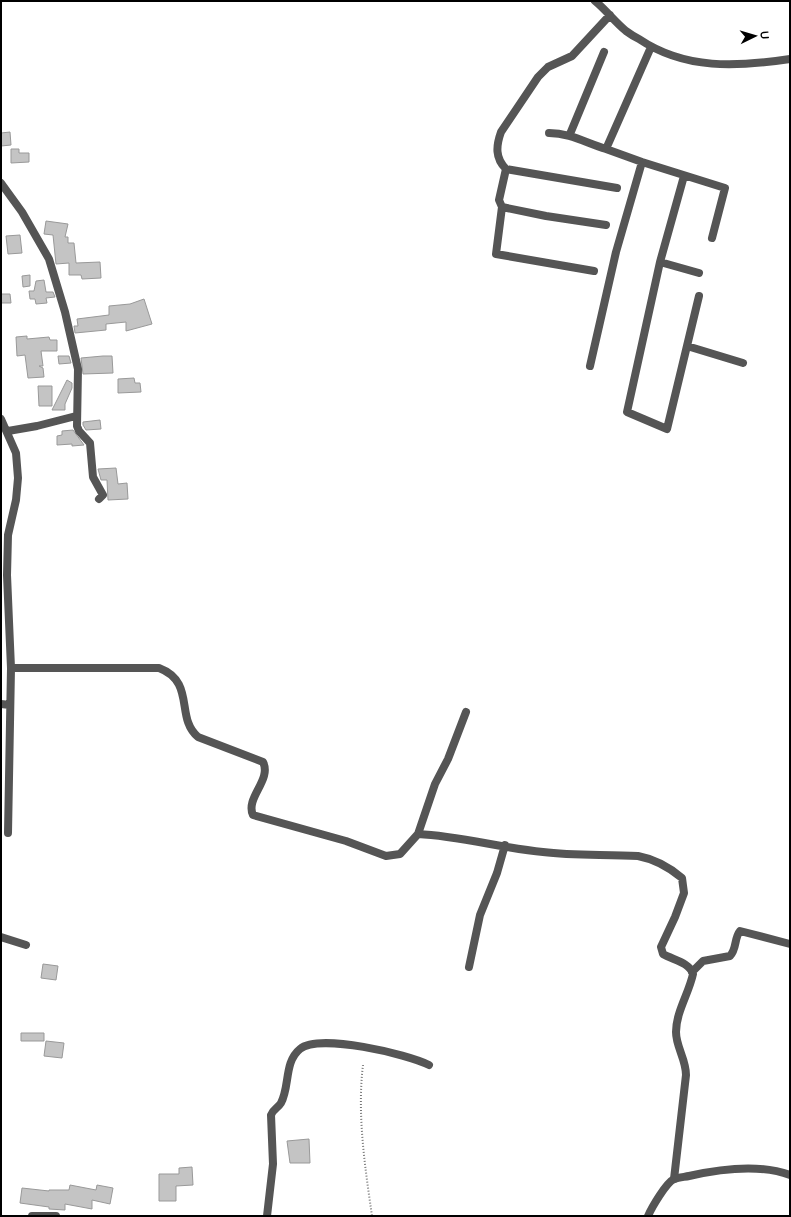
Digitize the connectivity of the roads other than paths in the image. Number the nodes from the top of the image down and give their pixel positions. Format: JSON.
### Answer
{"nodes":[{"id":1,"x":595,"y":1,"type":"edge"},
{"id":2,"x":610,"y":14,"type":"junction"},
{"id":3,"x":651,"y":47,"type":"junction"},
{"id":4,"x":604,"y":52,"type":"dead end"},
{"id":5,"x":790,"y":59,"type":"edge"},
{"id":6,"x":548,"y":133,"type":"dead end"},
{"id":7,"x":570,"y":134,"type":"junction"},
{"id":8,"x":606,"y":149,"type":"junction"},
{"id":9,"x":642,"y":162,"type":"junction"},
{"id":10,"x":506,"y":169,"type":"junction"},
{"id":11,"x":684,"y":176,"type":"junction"},
{"id":12,"x":1,"y":183,"type":"edge"},
{"id":13,"x":617,"y":188,"type":"dead end"},
{"id":14,"x":502,"y":207,"type":"junction"},
{"id":15,"x":606,"y":225,"type":"dead end"},
{"id":16,"x":712,"y":238,"type":"dead end"},
{"id":17,"x":660,"y":262,"type":"junction"},
{"id":18,"x":594,"y":271,"type":"dead end"},
{"id":19,"x":699,"y":273,"type":"dead end"},
{"id":20,"x":699,"y":296,"type":"dead end"},
{"id":21,"x":687,"y":346,"type":"junction"},
{"id":22,"x":743,"y":363,"type":"dead end"},
{"id":23,"x":590,"y":366,"type":"dead end"},
{"id":24,"x":76,"y":416,"type":"junction"},
{"id":25,"x":1,"y":419,"type":"edge"},
{"id":26,"x":8,"y":431,"type":"junction"},
{"id":27,"x":99,"y":499,"type":"dead end"},
{"id":28,"x":11,"y":668,"type":"junction"},
{"id":29,"x":1,"y":704,"type":"edge"},
{"id":30,"x":10,"y":705,"type":"junction"},
{"id":31,"x":466,"y":712,"type":"dead end"},
{"id":32,"x":8,"y":833,"type":"dead end"},
{"id":33,"x":418,"y":834,"type":"junction"},
{"id":34,"x":505,"y":846,"type":"junction"},
{"id":35,"x":1,"y":938,"type":"edge"},
{"id":36,"x":790,"y":944,"type":"edge"},
{"id":37,"x":26,"y":945,"type":"dead end"},
{"id":38,"x":469,"y":966,"type":"dead end"},
{"id":39,"x":692,"y":972,"type":"junction"},
{"id":40,"x":429,"y":1065,"type":"dead end"},
{"id":41,"x":790,"y":1175,"type":"edge"},
{"id":42,"x":674,"y":1179,"type":"junction"},
{"id":43,"x":32,"y":1216,"type":"edge"},
{"id":44,"x":56,"y":1216,"type":"edge"},
{"id":45,"x":267,"y":1216,"type":"edge"},
{"id":46,"x":648,"y":1216,"type":"edge"}],
"edges":[{"from":1,"to":2,"type":"street"},
{"from":2,"to":3,"type":"street"},
{"from":2,"to":10,"type":"street"},
{"from":3,"to":5,"type":"street"},
{"from":3,"to":8,"type":"street"},
{"from":4,"to":7,"type":"street"},
{"from":6,"to":7,"type":"street"},
{"from":7,"to":8,"type":"street"},
{"from":8,"to":9,"type":"street"},
{"from":9,"to":11,"type":"street"},
{"from":9,"to":23,"type":"street"},
{"from":10,"to":13,"type":"street"},
{"from":10,"to":14,"type":"street"},
{"from":11,"to":16,"type":"street"},
{"from":11,"to":17,"type":"street"},
{"from":12,"to":24,"type":"street"},
{"from":14,"to":15,"type":"street"},
{"from":14,"to":18,"type":"street"},
{"from":17,"to":19,"type":"street"},
{"from":17,"to":21,"type":"street"},
{"from":20,"to":21,"type":"street"},
{"from":21,"to":22,"type":"street"},
{"from":24,"to":26,"type":"street"},
{"from":24,"to":27,"type":"street"},
{"from":25,"to":26,"type":"street"},
{"from":26,"to":28,"type":"street"},
{"from":28,"to":30,"type":"street"},
{"from":28,"to":33,"type":"street"},
{"from":29,"to":30,"type":"street"},
{"from":30,"to":32,"type":"street"},
{"from":31,"to":33,"type":"street"},
{"from":33,"to":34,"type":"street"},
{"from":34,"to":38,"type":"street"},
{"from":34,"to":39,"type":"street"},
{"from":35,"to":37,"type":"street"},
{"from":36,"to":39,"type":"street"},
{"from":39,"to":42,"type":"street"},
{"from":40,"to":45,"type":"street"},
{"from":41,"to":42,"type":"street"},
{"from":42,"to":46,"type":"street"},
{"from":43,"to":44,"type":"street"}]}
